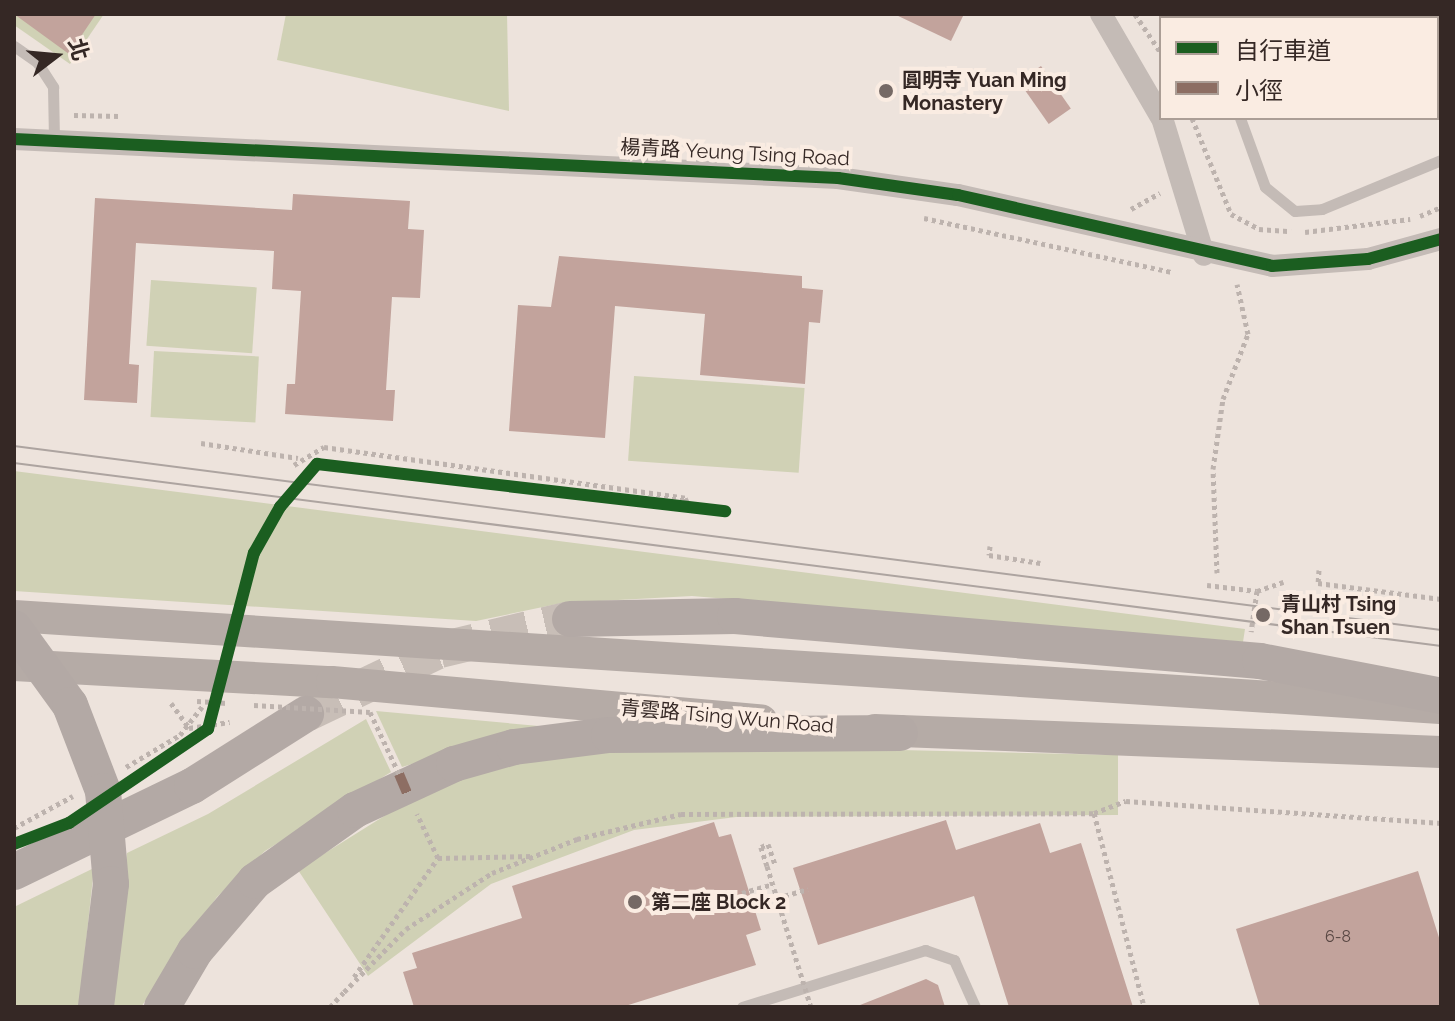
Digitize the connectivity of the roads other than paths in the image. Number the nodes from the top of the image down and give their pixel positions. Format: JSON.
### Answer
{"nodes":[{"id":1,"x":1101,"y":14,"type":"edge"},
{"id":2,"x":14,"y":46,"type":"edge"},
{"id":3,"x":1159,"y":114,"type":"edge"},
{"id":4,"x":1162,"y":120,"type":"edge"},
{"id":5,"x":1241,"y":120,"type":"edge"},
{"id":6,"x":14,"y":139,"type":"edge"},
{"id":7,"x":54,"y":141,"type":"junction"},
{"id":8,"x":1441,"y":160,"type":"edge"},
{"id":9,"x":1441,"y":239,"type":"edge"},
{"id":10,"x":1204,"y":255,"type":"junction"},
{"id":11,"x":14,"y":616,"type":"edge"},
{"id":12,"x":570,"y":619,"type":"tunnel mouth"},
{"id":13,"x":14,"y":628,"type":"edge"},
{"id":14,"x":14,"y":665,"type":"edge"},
{"id":15,"x":1441,"y":696,"type":"edge"},
{"id":16,"x":1441,"y":708,"type":"edge"},
{"id":17,"x":306,"y":714,"type":"tunnel mouth"},
{"id":18,"x":900,"y":733,"type":"junction"},
{"id":19,"x":1441,"y":752,"type":"edge"},
{"id":20,"x":14,"y":872,"type":"edge"},
{"id":21,"x":96,"y":1007,"type":"edge"},
{"id":22,"x":162,"y":1007,"type":"edge"},
{"id":23,"x":742,"y":1007,"type":"edge"},
{"id":24,"x":975,"y":1007,"type":"edge"}],
"edges":[{"from":1,"to":3,"type":"street"},
{"from":2,"to":7,"type":"lane"},
{"from":4,"to":10,"type":"street"},
{"from":5,"to":8,"type":"lane"},
{"from":6,"to":7,"type":"street","name":"楊青路 Yeung Tsing Road"},
{"from":7,"to":10,"type":"street","name":"楊青路 Yeung Tsing Road"},
{"from":9,"to":10,"type":"street","name":"楊青路 Yeung Tsing Road"},
{"from":11,"to":16,"type":"main road"},
{"from":12,"to":15,"type":"main road"},
{"from":13,"to":21,"type":"main road","bridge":true},
{"from":14,"to":18,"type":"main road","name":"青雲路 Tsing Wun Road"},
{"from":17,"to":20,"type":"main road"},
{"from":18,"to":19,"type":"main road","name":"青雲路 Tsing Wun Road"},
{"from":18,"to":22,"type":"main road"},
{"from":23,"to":24,"type":"lane"}]}
